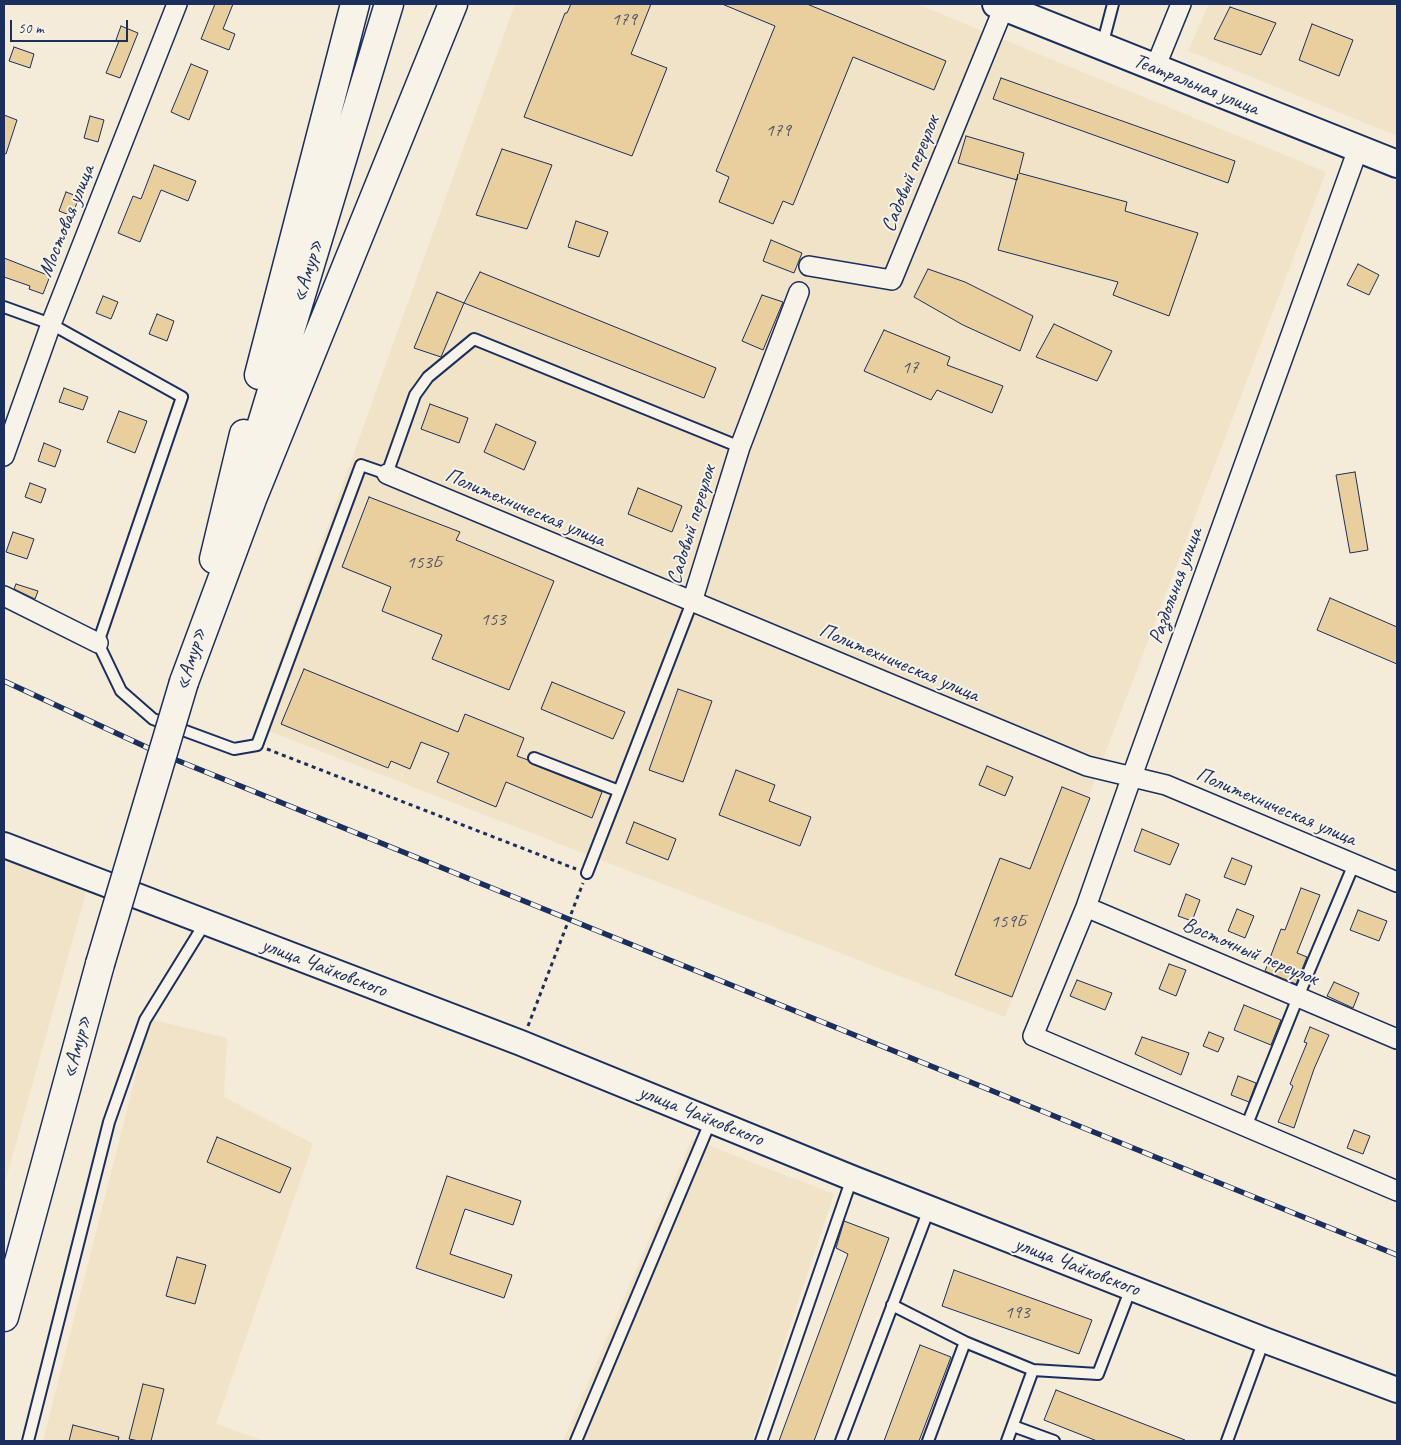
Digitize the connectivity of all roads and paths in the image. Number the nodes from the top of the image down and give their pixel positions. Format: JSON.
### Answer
{"nodes":[{"id":1,"x":177,"y":4,"type":"edge"},
{"id":2,"x":355,"y":4,"type":"edge"},
{"id":3,"x":388,"y":4,"type":"edge"},
{"id":4,"x":453,"y":4,"type":"edge"},
{"id":5,"x":1113,"y":4,"type":"edge"},
{"id":6,"x":1180,"y":4,"type":"edge"},
{"id":7,"x":1000,"y":5,"type":"edge"},
{"id":8,"x":1102,"y":47,"type":"junction"},
{"id":9,"x":1155,"y":68,"type":"junction"},
{"id":10,"x":1358,"y":149,"type":"junction"},
{"id":11,"x":1397,"y":164,"type":"edge"},
{"id":12,"x":809,"y":266,"type":"dead end"},
{"id":13,"x":798,"y":292,"type":"dead end"},
{"id":14,"x":4,"y":307,"type":"edge"},
{"id":15,"x":51,"y":324,"type":"junction"},
{"id":16,"x":740,"y":446,"type":"junction"},
{"id":17,"x":4,"y":456,"type":"edge"},
{"id":18,"x":387,"y":474,"type":"junction"},
{"id":19,"x":4,"y":596,"type":"edge"},
{"id":20,"x":692,"y":602,"type":"junction"},
{"id":21,"x":98,"y":643,"type":"junction"},
{"id":22,"x":184,"y":682,"type":"junction"},
{"id":23,"x":258,"y":745,"type":"junction"},
{"id":24,"x":534,"y":758,"type":"dead end"},
{"id":25,"x":1132,"y":776,"type":"junction"},
{"id":26,"x":619,"y":791,"type":"junction"},
{"id":27,"x":4,"y":845,"type":"edge"},
{"id":28,"x":1354,"y":864,"type":"junction"},
{"id":29,"x":587,"y":873,"type":"junction"},
{"id":30,"x":1397,"y":882,"type":"edge"},
{"id":31,"x":1086,"y":907,"type":"junction"},
{"id":32,"x":205,"y":923,"type":"junction"},
{"id":33,"x":1298,"y":997,"type":"junction"},
{"id":34,"x":1397,"y":1039,"type":"edge"},
{"id":35,"x":521,"y":1043,"type":"junction"},
{"id":36,"x":711,"y":1120,"type":"junction"},
{"id":37,"x":1246,"y":1127,"type":"junction"},
{"id":38,"x":852,"y":1178,"type":"junction"},
{"id":39,"x":1397,"y":1191,"type":"edge"},
{"id":40,"x":929,"y":1208,"type":"junction"},
{"id":41,"x":1131,"y":1288,"type":"junction"},
{"id":42,"x":892,"y":1306,"type":"junction"},
{"id":43,"x":4,"y":1317,"type":"edge"},
{"id":44,"x":1264,"y":1340,"type":"junction"},
{"id":45,"x":965,"y":1342,"type":"junction"},
{"id":46,"x":1033,"y":1370,"type":"junction"},
{"id":47,"x":1397,"y":1390,"type":"edge"},
{"id":48,"x":1013,"y":1426,"type":"junction"},
{"id":49,"x":28,"y":1441,"type":"edge"},
{"id":50,"x":576,"y":1441,"type":"edge"},
{"id":51,"x":761,"y":1441,"type":"edge"},
{"id":52,"x":841,"y":1441,"type":"edge"},
{"id":53,"x":928,"y":1441,"type":"edge"},
{"id":54,"x":1007,"y":1441,"type":"edge"},
{"id":55,"x":1054,"y":1441,"type":"edge"},
{"id":56,"x":1227,"y":1441,"type":"edge"}],
"edges":[{"from":1,"to":15,"type":"street","name":"Мостовая улица"},
{"from":2,"to":22,"type":"highway"},
{"from":3,"to":22,"type":"highway","name":"«Амур»"},
{"from":4,"to":22,"type":"highway"},
{"from":5,"to":8,"type":"lane"},
{"from":6,"to":9,"type":"street"},
{"from":7,"to":8,"type":"main road","name":"Театральная улица"},
{"from":7,"to":12,"type":"street","name":"Садовый переулок"},
{"from":8,"to":9,"type":"main road","name":"Театральная улица"},
{"from":9,"to":10,"type":"main road","name":"Театральная улица"},
{"from":10,"to":11,"type":"main road","name":"Театральная улица"},
{"from":10,"to":25,"type":"street","name":"Раздольная улица"},
{"from":13,"to":16,"type":"street","name":"Садовый переулок"},
{"from":14,"to":15,"type":"lane"},
{"from":15,"to":17,"type":"street","name":"Мостовая улица"},
{"from":15,"to":21,"type":"lane"},
{"from":16,"to":18,"type":"lane"},
{"from":16,"to":20,"type":"street","name":"Садовый переулок"},
{"from":18,"to":20,"type":"street","name":"Политехническая улица"},
{"from":18,"to":23,"type":"lane"},
{"from":19,"to":21,"type":"street"},
{"from":20,"to":25,"type":"street","name":"Политехническая улица"},
{"from":20,"to":26,"type":"lane"},
{"from":21,"to":23,"type":"lane"},
{"from":22,"to":43,"type":"highway","name":"«Амур»","bridge":true},
{"from":23,"to":29,"type":"path"},
{"from":24,"to":26,"type":"lane"},
{"from":25,"to":28,"type":"street","name":"Политехническая улица"},
{"from":25,"to":31,"type":"street","name":"Раздольная улица"},
{"from":26,"to":29,"type":"lane"},
{"from":27,"to":32,"type":"street","name":"улица Чайковского"},
{"from":28,"to":30,"type":"street","name":"Политехническая улица"},
{"from":28,"to":33,"type":"lane"},
{"from":29,"to":35,"type":"path"},
{"from":31,"to":33,"type":"street","name":"Восточный переулок"},
{"from":31,"to":37,"type":"street","name":"Раздольная улица"},
{"from":32,"to":35,"type":"street","name":"улица Чайковского"},
{"from":32,"to":49,"type":"lane"},
{"from":33,"to":34,"type":"street","name":"Восточный переулок"},
{"from":33,"to":37,"type":"lane"},
{"from":35,"to":36,"type":"street","name":"улица Чайковского"},
{"from":36,"to":38,"type":"street","name":"улица Чайковского"},
{"from":36,"to":50,"type":"lane"},
{"from":37,"to":39,"type":"street"},
{"from":38,"to":40,"type":"street","name":"улица Чайковского"},
{"from":38,"to":51,"type":"lane"},
{"from":40,"to":41,"type":"street","name":"улица Чайковского"},
{"from":40,"to":42,"type":"lane"},
{"from":41,"to":44,"type":"street","name":"улица Чайковского"},
{"from":41,"to":46,"type":"lane"},
{"from":42,"to":45,"type":"lane"},
{"from":42,"to":52,"type":"lane"},
{"from":44,"to":47,"type":"street","name":"улица Чайковского"},
{"from":44,"to":56,"type":"lane"},
{"from":45,"to":46,"type":"lane"},
{"from":45,"to":53,"type":"lane"},
{"from":46,"to":48,"type":"lane"},
{"from":48,"to":54,"type":"lane"},
{"from":48,"to":55,"type":"lane"}]}
